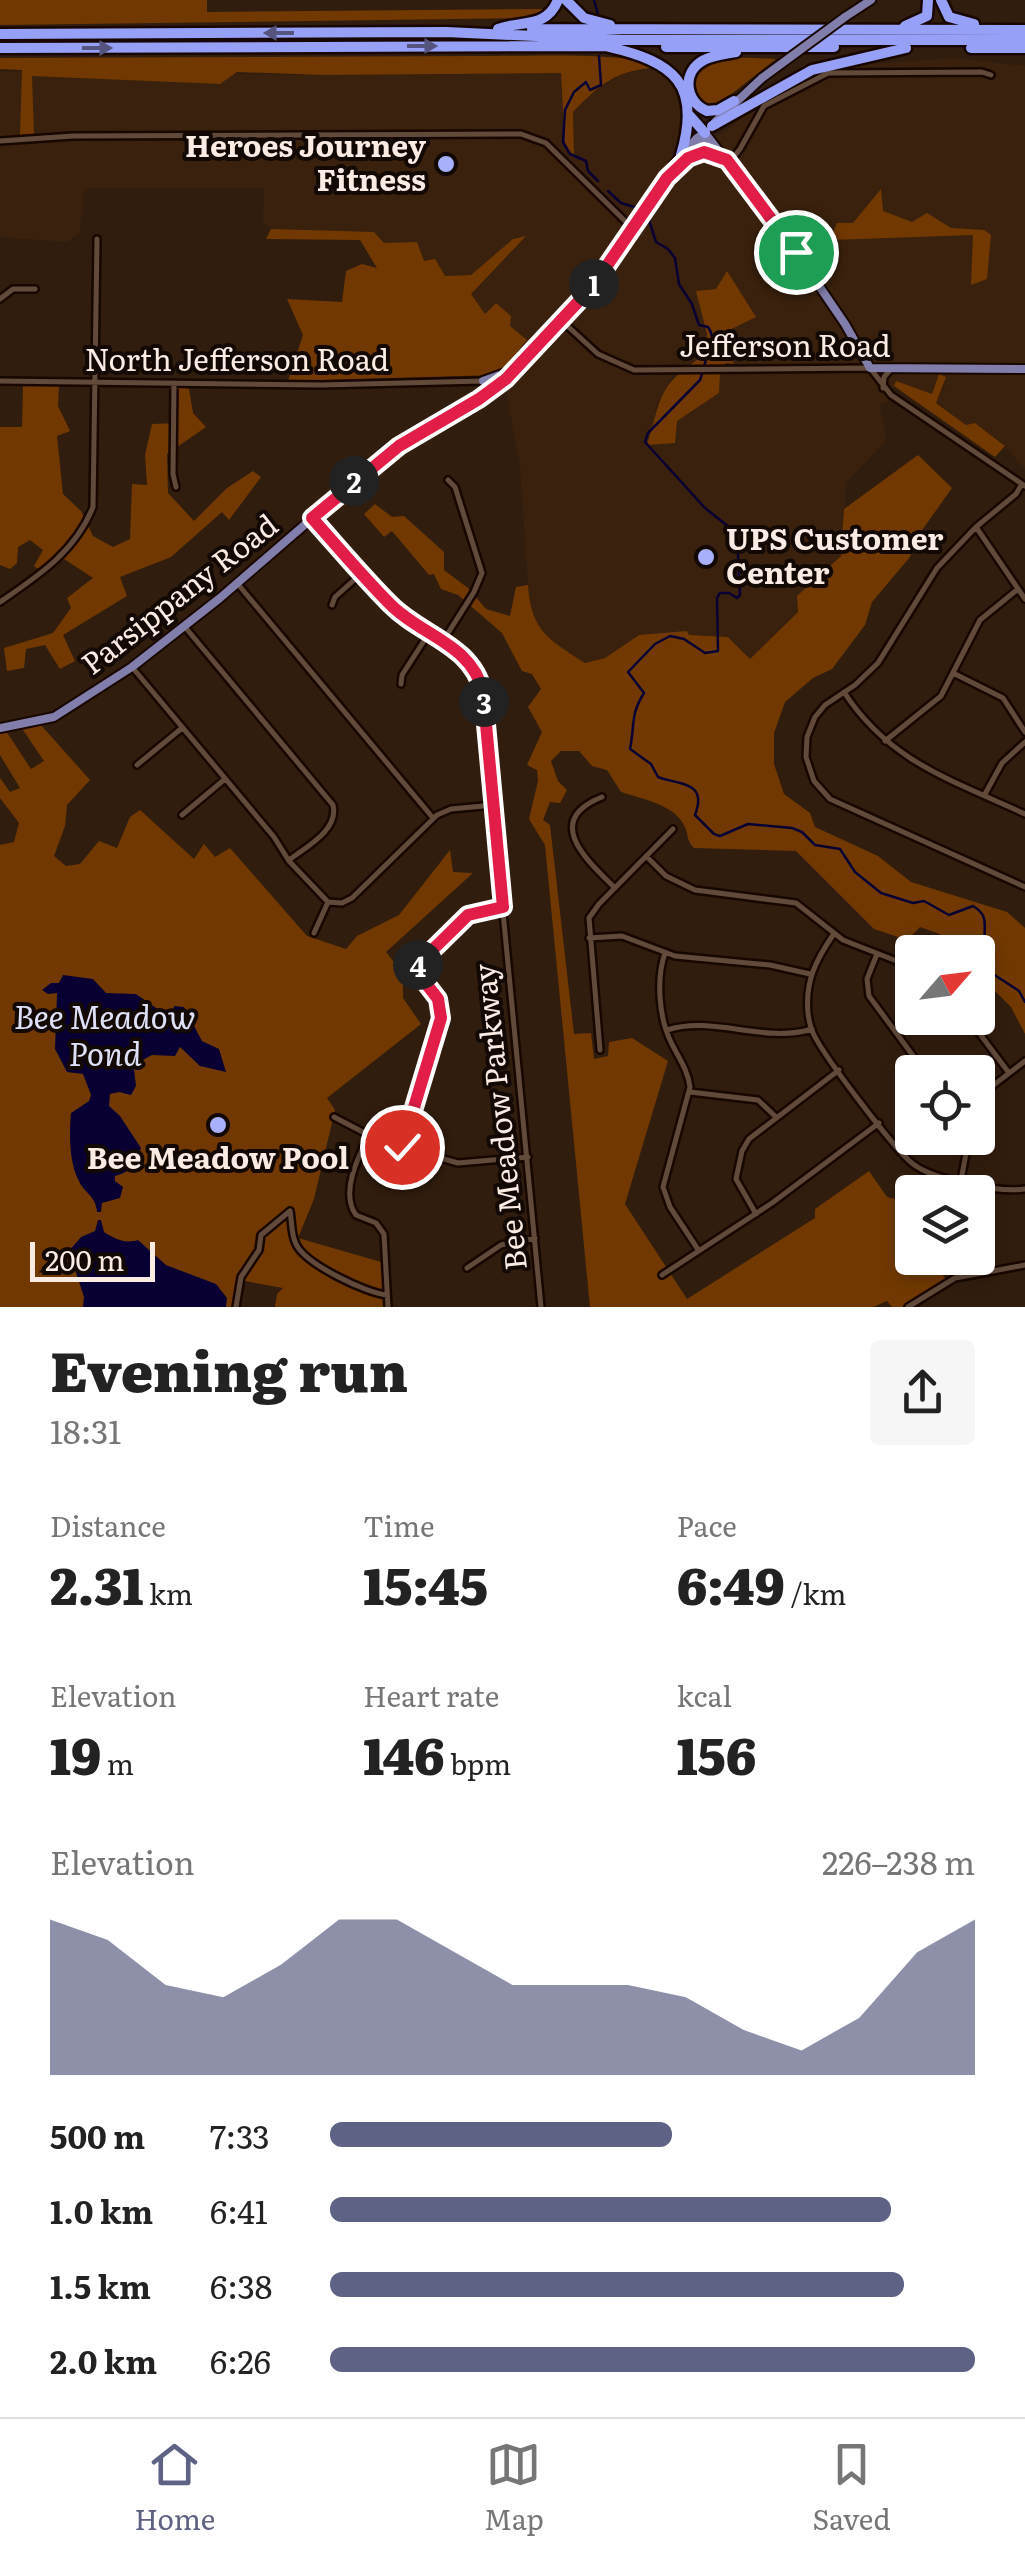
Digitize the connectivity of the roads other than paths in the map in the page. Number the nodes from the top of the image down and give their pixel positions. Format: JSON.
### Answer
{"nodes":[{"id":1,"x":558,"y":0,"type":"edge"},
{"id":2,"x":566,"y":0,"type":"edge"},
{"id":3,"x":870,"y":0,"type":"edge"},
{"id":4,"x":928,"y":0,"type":"edge"},
{"id":5,"x":941,"y":0,"type":"edge"},
{"id":6,"x":498,"y":29,"type":"junction"},
{"id":7,"x":889,"y":29,"type":"junction"},
{"id":8,"x":1025,"y":29,"type":"edge"},
{"id":9,"x":650,"y":30,"type":"junction"},
{"id":10,"x":446,"y":32,"type":"junction"},
{"id":11,"x":0,"y":34,"type":"edge"},
{"id":12,"x":1025,"y":40,"type":"edge"},
{"id":13,"x":603,"y":46,"type":"junction"},
{"id":14,"x":0,"y":48,"type":"edge"},
{"id":15,"x":755,"y":48,"type":"junction"},
{"id":16,"x":906,"y":48,"type":"junction"},
{"id":17,"x":1025,"y":48,"type":"edge"},
{"id":18,"x":992,"y":75,"type":"dead end"},
{"id":19,"x":734,"y":101,"type":"junction"},
{"id":20,"x":689,"y":116,"type":"junction"},
{"id":21,"x":708,"y":129,"type":"junction"},
{"id":22,"x":0,"y":140,"type":"edge"},
{"id":23,"x":685,"y":157,"type":"junction"},
{"id":24,"x":728,"y":162,"type":"junction"},
{"id":25,"x":633,"y":229,"type":"junction"},
{"id":26,"x":97,"y":239,"type":"dead end"},
{"id":27,"x":35,"y":289,"type":"dead end"},
{"id":28,"x":0,"y":299,"type":"edge"},
{"id":29,"x":562,"y":320,"type":"junction"},
{"id":30,"x":520,"y":364,"type":"junction"},
{"id":31,"x":870,"y":368,"type":"junction"},
{"id":32,"x":892,"y":368,"type":"junction"},
{"id":33,"x":1025,"y":369,"type":"edge"},
{"id":34,"x":0,"y":381,"type":"edge"},
{"id":35,"x":97,"y":382,"type":"junction"},
{"id":36,"x":478,"y":382,"type":"junction"},
{"id":37,"x":174,"y":383,"type":"junction"},
{"id":38,"x":883,"y":388,"type":"junction"},
{"id":39,"x":490,"y":392,"type":"junction"},
{"id":40,"x":448,"y":480,"type":"dead end"},
{"id":41,"x":1024,"y":484,"type":"edge"},
{"id":42,"x":176,"y":486,"type":"dead end"},
{"id":43,"x":312,"y":518,"type":"junction"},
{"id":44,"x":976,"y":527,"type":"junction"},
{"id":45,"x":362,"y":573,"type":"junction"},
{"id":46,"x":237,"y":583,"type":"junction"},
{"id":47,"x":1018,"y":589,"type":"junction"},
{"id":48,"x":1025,"y":600,"type":"edge"},
{"id":49,"x":0,"y":602,"type":"edge"},
{"id":50,"x":332,"y":605,"type":"dead end"},
{"id":51,"x":185,"y":628,"type":"junction"},
{"id":52,"x":429,"y":632,"type":"junction"},
{"id":53,"x":443,"y":641,"type":"junction"},
{"id":54,"x":132,"y":667,"type":"junction"},
{"id":55,"x":954,"y":673,"type":"junction"},
{"id":56,"x":401,"y":684,"type":"dead end"},
{"id":57,"x":844,"y":692,"type":"junction"},
{"id":58,"x":0,"y":728,"type":"edge"},
{"id":59,"x":182,"y":728,"type":"junction"},
{"id":60,"x":1025,"y":732,"type":"edge"},
{"id":61,"x":884,"y":741,"type":"junction"},
{"id":62,"x":1025,"y":742,"type":"edge"},
{"id":63,"x":137,"y":765,"type":"dead end"},
{"id":64,"x":225,"y":780,"type":"junction"},
{"id":65,"x":984,"y":795,"type":"junction"},
{"id":66,"x":602,"y":797,"type":"dead end"},
{"id":67,"x":494,"y":804,"type":"junction"},
{"id":68,"x":1025,"y":814,"type":"edge"},
{"id":69,"x":182,"y":815,"type":"dead end"},
{"id":70,"x":433,"y":818,"type":"junction"},
{"id":71,"x":673,"y":829,"type":"dead end"},
{"id":72,"x":646,"y":856,"type":"junction"},
{"id":73,"x":288,"y":861,"type":"junction"},
{"id":74,"x":1025,"y":887,"type":"edge"},
{"id":75,"x":615,"y":888,"type":"junction"},
{"id":76,"x":328,"y":902,"type":"junction"},
{"id":77,"x":503,"y":907,"type":"junction"},
{"id":78,"x":314,"y":933,"type":"dead end"},
{"id":79,"x":834,"y":935,"type":"junction"},
{"id":80,"x":589,"y":938,"type":"junction"},
{"id":81,"x":665,"y":954,"type":"junction"},
{"id":82,"x":877,"y":954,"type":"junction"},
{"id":83,"x":895,"y":961,"type":"edge"},
{"id":84,"x":414,"y":968,"type":"junction"},
{"id":85,"x":810,"y":974,"type":"junction"},
{"id":86,"x":404,"y":976,"type":"dead end"},
{"id":87,"x":812,"y":1028,"type":"junction"},
{"id":88,"x":666,"y":1030,"type":"junction"},
{"id":89,"x":981,"y":1035,"type":"edge"},
{"id":90,"x":600,"y":1050,"type":"dead end"},
{"id":91,"x":912,"y":1055,"type":"edge"},
{"id":92,"x":1025,"y":1061,"type":"edge"},
{"id":93,"x":839,"y":1070,"type":"junction"},
{"id":94,"x":1009,"y":1073,"type":"junction"},
{"id":95,"x":995,"y":1084,"type":"edge"},
{"id":96,"x":690,"y":1092,"type":"junction"},
{"id":97,"x":334,"y":1117,"type":"dead end"},
{"id":98,"x":776,"y":1117,"type":"junction"},
{"id":99,"x":879,"y":1123,"type":"junction"},
{"id":100,"x":369,"y":1135,"type":"junction"},
{"id":101,"x":402,"y":1147,"type":"junction"},
{"id":102,"x":528,"y":1157,"type":"junction"},
{"id":103,"x":945,"y":1175,"type":"edge"},
{"id":104,"x":1025,"y":1188,"type":"edge"},
{"id":105,"x":995,"y":1189,"type":"edge"},
{"id":106,"x":756,"y":1214,"type":"junction"},
{"id":107,"x":535,"y":1238,"type":"junction"},
{"id":108,"x":699,"y":1251,"type":"junction"},
{"id":109,"x":1025,"y":1265,"type":"edge"},
{"id":110,"x":467,"y":1268,"type":"dead end"},
{"id":111,"x":662,"y":1275,"type":"dead end"},
{"id":112,"x":388,"y":1296,"type":"junction"},
{"id":113,"x":236,"y":1307,"type":"edge"},
{"id":114,"x":388,"y":1307,"type":"edge"},
{"id":115,"x":541,"y":1307,"type":"edge"},
{"id":116,"x":908,"y":1307,"type":"edge"}],
"edges":[{"from":1,"to":6,"type":"highway"},
{"from":2,"to":9,"type":"highway"},
{"from":3,"to":19,"type":"main road","name":"Parsippany Road","bridge":true},
{"from":4,"to":7,"type":"highway"},
{"from":5,"to":8,"type":"highway"},
{"from":6,"to":9,"type":"highway"},
{"from":6,"to":10,"type":"highway"},
{"from":7,"to":8,"type":"highway"},
{"from":7,"to":9,"type":"highway"},
{"from":10,"to":11,"type":"highway","one_way":true},
{"from":10,"to":12,"type":"highway"},
{"from":14,"to":13,"type":"highway","one_way":true},
{"from":13,"to":15,"type":"highway"},
{"from":13,"to":20,"type":"highway"},
{"from":15,"to":16,"type":"highway"},
{"from":15,"to":19,"type":"highway"},
{"from":16,"to":17,"type":"highway"},
{"from":16,"to":21,"type":"highway"},
{"from":18,"to":24,"type":"street"},
{"from":19,"to":21,"type":"main road","name":"Parsippany Road"},
{"from":20,"to":21,"type":"highway"},
{"from":20,"to":23,"type":"highway"},
{"from":21,"to":23,"type":"main road","name":"Parsippany Road"},
{"from":21,"to":24,"type":"main road"},
{"from":22,"to":25,"type":"street"},
{"from":23,"to":24,"type":"main road"},
{"from":23,"to":25,"type":"main road","name":"Parsippany Road"},
{"from":24,"to":31,"type":"main road"},
{"from":25,"to":29,"type":"main road","name":"Parsippany Road"},
{"from":26,"to":35,"type":"street"},
{"from":27,"to":28,"type":"street"},
{"from":29,"to":30,"type":"main road","name":"Parsippany Road"},
{"from":29,"to":31,"type":"street","name":"Jefferson Road"},
{"from":30,"to":36,"type":"main road"},
{"from":30,"to":39,"type":"main road","name":"Parsippany Road"},
{"from":31,"to":32,"type":"main road","name":"Jefferson Road"},
{"from":31,"to":38,"type":"street"},
{"from":32,"to":33,"type":"main road","name":"Jefferson Road"},
{"from":32,"to":38,"type":"street"},
{"from":34,"to":35,"type":"street","name":"North Jefferson Road"},
{"from":35,"to":37,"type":"street","name":"North Jefferson Road"},
{"from":35,"to":49,"type":"street"},
{"from":36,"to":37,"type":"street","name":"North Jefferson Road"},
{"from":36,"to":39,"type":"street"},
{"from":37,"to":42,"type":"street"},
{"from":38,"to":41,"type":"street"},
{"from":39,"to":43,"type":"main road","name":"Parsippany Road"},
{"from":40,"to":53,"type":"street"},
{"from":41,"to":44,"type":"street"},
{"from":43,"to":45,"type":"street","name":"Bee Meadow Parkway"},
{"from":43,"to":46,"type":"main road","name":"Parsippany Road"},
{"from":44,"to":47,"type":"street"},
{"from":44,"to":57,"type":"street"},
{"from":45,"to":50,"type":"street"},
{"from":45,"to":52,"type":"street","name":"Bee Meadow Parkway"},
{"from":46,"to":51,"type":"main road","name":"Parsippany Road"},
{"from":46,"to":70,"type":"street"},
{"from":47,"to":48,"type":"street"},
{"from":47,"to":55,"type":"street"},
{"from":51,"to":54,"type":"main road","name":"Parsippany Road"},
{"from":51,"to":73,"type":"street"},
{"from":52,"to":53,"type":"street","name":"Bee Meadow Parkway"},
{"from":52,"to":56,"type":"street"},
{"from":53,"to":67,"type":"street","name":"Bee Meadow Parkway"},
{"from":54,"to":58,"type":"main road","name":"Parsippany Road"},
{"from":54,"to":59,"type":"street"},
{"from":55,"to":60,"type":"street"},
{"from":55,"to":61,"type":"street"},
{"from":57,"to":61,"type":"street"},
{"from":57,"to":74,"type":"street"},
{"from":59,"to":63,"type":"street"},
{"from":59,"to":64,"type":"street"},
{"from":61,"to":65,"type":"street"},
{"from":62,"to":65,"type":"street"},
{"from":64,"to":69,"type":"street"},
{"from":64,"to":73,"type":"street"},
{"from":65,"to":68,"type":"street"},
{"from":66,"to":75,"type":"street"},
{"from":67,"to":70,"type":"street"},
{"from":67,"to":77,"type":"street","name":"Bee Meadow Parkway"},
{"from":70,"to":76,"type":"street"},
{"from":71,"to":72,"type":"street"},
{"from":72,"to":75,"type":"street"},
{"from":72,"to":79,"type":"street"},
{"from":73,"to":76,"type":"street"},
{"from":75,"to":80,"type":"street"},
{"from":76,"to":78,"type":"street"},
{"from":77,"to":84,"type":"street"},
{"from":77,"to":102,"type":"street","name":"Bee Meadow Parkway"},
{"from":79,"to":82,"type":"street"},
{"from":79,"to":85,"type":"street"},
{"from":80,"to":81,"type":"street"},
{"from":80,"to":90,"type":"street"},
{"from":81,"to":85,"type":"street"},
{"from":81,"to":88,"type":"street"},
{"from":82,"to":83,"type":"street"},
{"from":82,"to":91,"type":"street"},
{"from":84,"to":86,"type":"street"},
{"from":84,"to":101,"type":"street"},
{"from":85,"to":87,"type":"street"},
{"from":87,"to":88,"type":"street"},
{"from":87,"to":93,"type":"street"},
{"from":88,"to":96,"type":"street"},
{"from":89,"to":94,"type":"street"},
{"from":92,"to":94,"type":"street"},
{"from":93,"to":98,"type":"street"},
{"from":93,"to":99,"type":"street"},
{"from":94,"to":95,"type":"street"},
{"from":96,"to":98,"type":"street"},
{"from":96,"to":108,"type":"street"},
{"from":97,"to":100,"type":"street"},
{"from":98,"to":106,"type":"street"},
{"from":99,"to":103,"type":"street"},
{"from":99,"to":106,"type":"street"},
{"from":100,"to":101,"type":"street"},
{"from":100,"to":112,"type":"street"},
{"from":101,"to":102,"type":"street"},
{"from":102,"to":107,"type":"street","name":"Bee Meadow Parkway"},
{"from":104,"to":105,"type":"street"},
{"from":106,"to":108,"type":"street"},
{"from":107,"to":110,"type":"street"},
{"from":107,"to":115,"type":"street","name":"Bee Meadow Parkway"},
{"from":108,"to":111,"type":"street"},
{"from":109,"to":116,"type":"street"},
{"from":112,"to":113,"type":"street"},
{"from":112,"to":114,"type":"street"}]}
